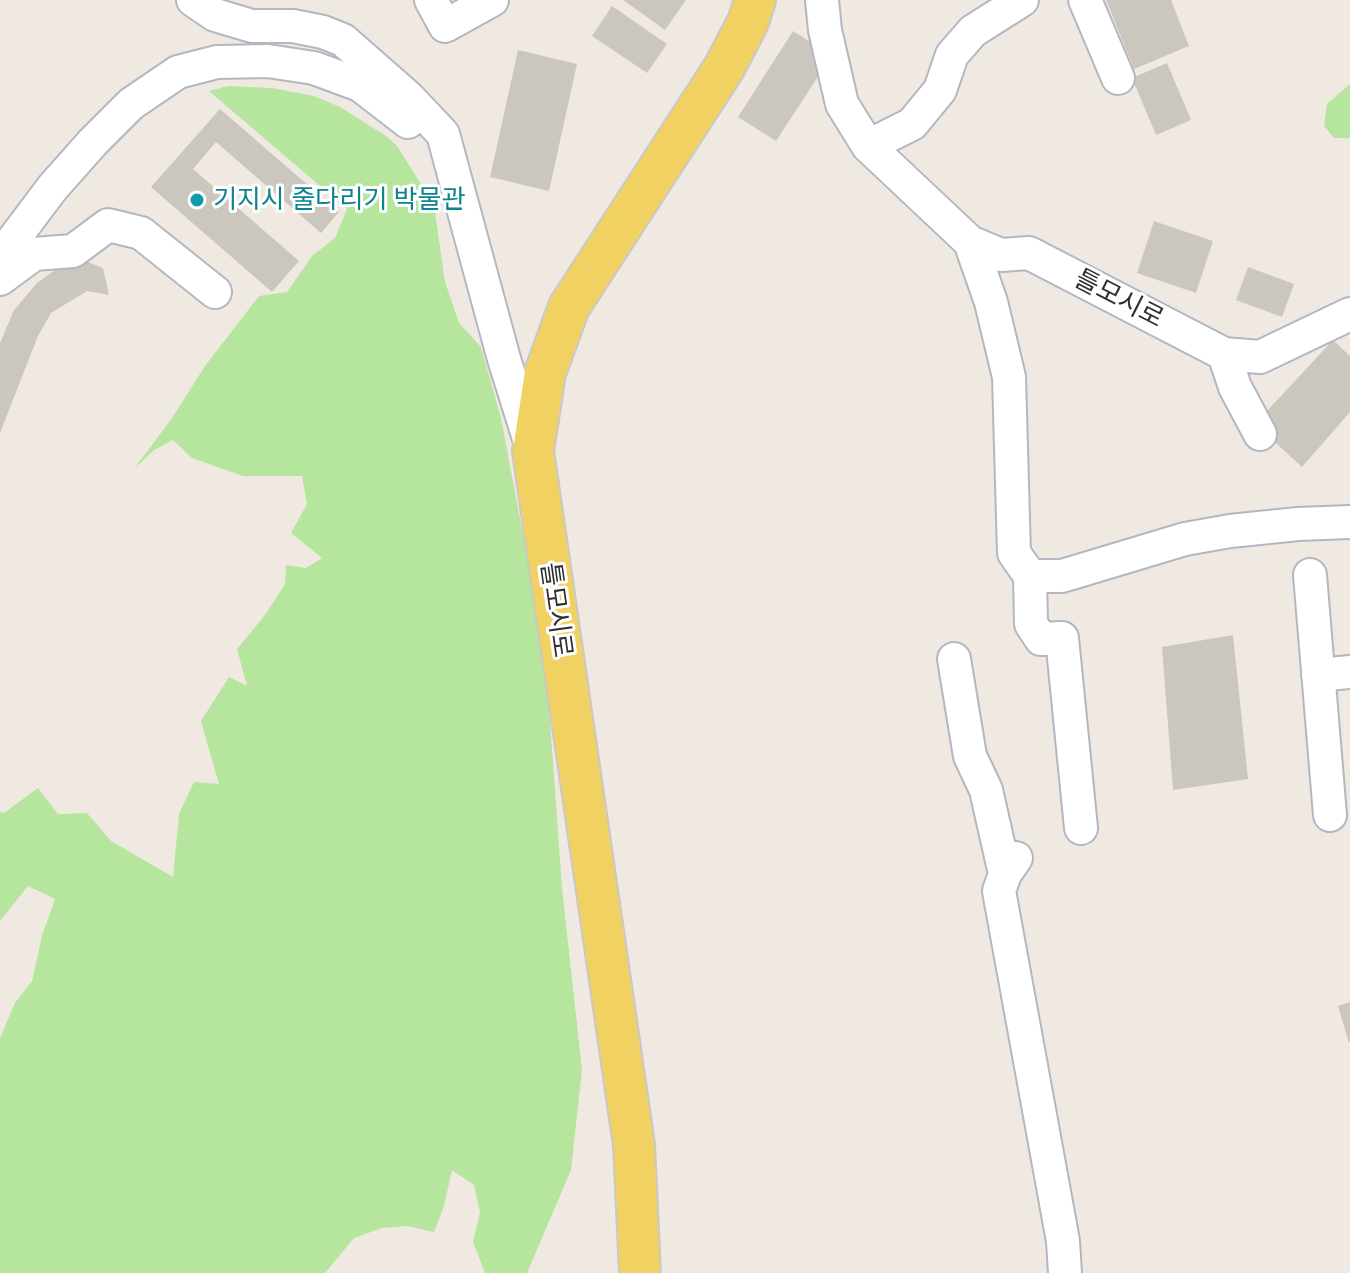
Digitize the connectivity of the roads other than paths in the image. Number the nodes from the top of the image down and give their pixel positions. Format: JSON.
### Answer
{"nodes":[{"id":1,"x":193,"y":0,"type":"edge"},
{"id":2,"x":431,"y":0,"type":"edge"},
{"id":3,"x":492,"y":0,"type":"edge"},
{"id":4,"x":755,"y":0,"type":"edge"},
{"id":5,"x":822,"y":0,"type":"edge"},
{"id":6,"x":1022,"y":0,"type":"edge"},
{"id":7,"x":1085,"y":0,"type":"edge"},
{"id":8,"x":1118,"y":78,"type":"dead end"},
{"id":9,"x":868,"y":146,"type":"junction"},
{"id":10,"x":459,"y":191,"type":"junction"},
{"id":11,"x":970,"y":242,"type":"junction"},
{"id":12,"x":0,"y":261,"type":"edge"},
{"id":13,"x":0,"y":279,"type":"edge"},
{"id":14,"x":215,"y":292,"type":"dead end"},
{"id":15,"x":1350,"y":314,"type":"edge"},
{"id":16,"x":1224,"y":354,"type":"junction"},
{"id":17,"x":1260,"y":434,"type":"dead end"},
{"id":18,"x":533,"y":451,"type":"junction"},
{"id":19,"x":1350,"y":522,"type":"edge"},
{"id":20,"x":1310,"y":575,"type":"dead end"},
{"id":21,"x":1030,"y":576,"type":"junction"},
{"id":22,"x":954,"y":659,"type":"dead end"},
{"id":23,"x":1334,"y":673,"type":"edge"},
{"id":24,"x":1330,"y":815,"type":"dead end"},
{"id":25,"x":1081,"y":828,"type":"dead end"},
{"id":26,"x":640,"y":1273,"type":"edge"},
{"id":27,"x":1065,"y":1273,"type":"edge"}],
"edges":[{"from":1,"to":10,"type":"street"},
{"from":2,"to":3,"type":"street"},
{"from":4,"to":18,"type":"main road","name":"틀모시로"},
{"from":5,"to":9,"type":"street","name":"틀모시로"},
{"from":6,"to":9,"type":"street"},
{"from":7,"to":8,"type":"street"},
{"from":9,"to":11,"type":"street","name":"틀모시로"},
{"from":10,"to":12,"type":"street"},
{"from":10,"to":18,"type":"street"},
{"from":11,"to":16,"type":"street","name":"틀모시로"},
{"from":11,"to":21,"type":"street"},
{"from":13,"to":14,"type":"street"},
{"from":15,"to":16,"type":"street","name":"틀모시로"},
{"from":16,"to":17,"type":"street"},
{"from":18,"to":26,"type":"main road","name":"틀모시로"},
{"from":19,"to":21,"type":"street"},
{"from":20,"to":23,"type":"street"},
{"from":21,"to":25,"type":"street"},
{"from":22,"to":27,"type":"street"},
{"from":23,"to":24,"type":"street"}]}
